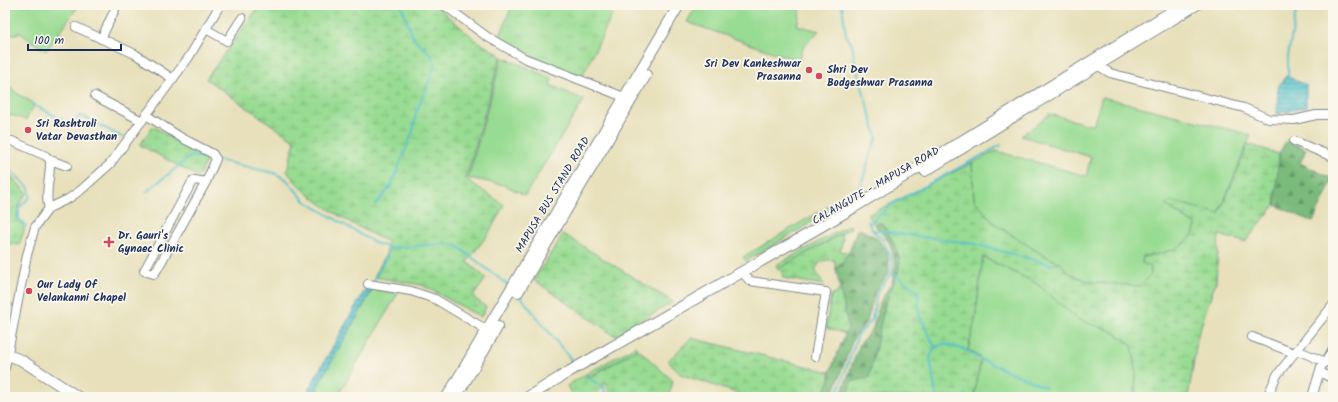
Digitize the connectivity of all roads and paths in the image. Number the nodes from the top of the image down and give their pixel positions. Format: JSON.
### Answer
{"nodes":[{"id":1,"x":117,"y":5,"type":"edge"},
{"id":2,"x":444,"y":5,"type":"edge"},
{"id":3,"x":679,"y":5,"type":"edge"},
{"id":4,"x":686,"y":5,"type":"edge"},
{"id":5,"x":1182,"y":5,"type":"edge"},
{"id":6,"x":1196,"y":5,"type":"edge"},
{"id":7,"x":218,"y":6,"type":"edge"},
{"id":8,"x":242,"y":18,"type":"dead end"},
{"id":9,"x":76,"y":27,"type":"dead end"},
{"id":10,"x":206,"y":29,"type":"junction"},
{"id":11,"x":101,"y":38,"type":"junction"},
{"id":12,"x":1095,"y":64,"type":"junction"},
{"id":13,"x":173,"y":79,"type":"junction"},
{"id":14,"x":95,"y":96,"type":"dead end"},
{"id":15,"x":629,"y":99,"type":"junction"},
{"id":16,"x":1333,"y":116,"type":"edge"},
{"id":17,"x":144,"y":118,"type":"junction"},
{"id":18,"x":1294,"y":140,"type":"dead end"},
{"id":19,"x":12,"y":141,"type":"dead end"},
{"id":20,"x":1333,"y":157,"type":"edge"},
{"id":21,"x":50,"y":160,"type":"junction"},
{"id":22,"x":67,"y":166,"type":"dead end"},
{"id":23,"x":206,"y":182,"type":"junction"},
{"id":24,"x":49,"y":208,"type":"junction"},
{"id":25,"x":743,"y":274,"type":"junction"},
{"id":26,"x":368,"y":284,"type":"dead end"},
{"id":27,"x":1333,"y":305,"type":"edge"},
{"id":28,"x":487,"y":330,"type":"junction"},
{"id":29,"x":1252,"y":337,"type":"dead end"},
{"id":30,"x":1333,"y":350,"type":"edge"},
{"id":31,"x":1296,"y":352,"type":"junction"},
{"id":32,"x":815,"y":357,"type":"dead end"},
{"id":33,"x":6,"y":359,"type":"edge"},
{"id":34,"x":1325,"y":362,"type":"junction"},
{"id":35,"x":1320,"y":372,"type":"junction"},
{"id":36,"x":1333,"y":379,"type":"edge"},
{"id":37,"x":68,"y":397,"type":"edge"},
{"id":38,"x":78,"y":397,"type":"edge"},
{"id":39,"x":448,"y":397,"type":"edge"},
{"id":40,"x":456,"y":397,"type":"edge"},
{"id":41,"x":528,"y":397,"type":"edge"},
{"id":42,"x":1267,"y":397,"type":"edge"},
{"id":43,"x":1312,"y":397,"type":"edge"}],
"edges":[{"from":1,"to":11,"type":"street"},
{"from":2,"to":15,"type":"street"},
{"from":3,"to":15,"type":"main road","name":"MAPUSA BUS STAND ROAD"},
{"from":4,"to":15,"type":"main road","name":"MAPUSA BUS STAND ROAD"},
{"from":5,"to":12,"type":"main road","name":"CALANGUTE - MAPUSA ROAD"},
{"from":6,"to":12,"type":"main road","name":"CALANGUTE - MAPUSA ROAD"},
{"from":7,"to":10,"type":"street"},
{"from":8,"to":10,"type":"street"},
{"from":9,"to":11,"type":"street"},
{"from":10,"to":13,"type":"street"},
{"from":11,"to":13,"type":"street"},
{"from":12,"to":16,"type":"street"},
{"from":12,"to":25,"type":"main road","name":"CALANGUTE - MAPUSA ROAD"},
{"from":13,"to":17,"type":"street"},
{"from":14,"to":17,"type":"street"},
{"from":15,"to":28,"type":"main road","name":"MAPUSA BUS STAND ROAD"},
{"from":15,"to":40,"type":"main road","name":"MAPUSA BUS STAND ROAD"},
{"from":17,"to":23,"type":"street"},
{"from":17,"to":24,"type":"street"},
{"from":18,"to":20,"type":"street"},
{"from":19,"to":21,"type":"street"},
{"from":21,"to":22,"type":"street"},
{"from":21,"to":24,"type":"street"},
{"from":23,"to":23,"type":"street"},
{"from":24,"to":33,"type":"street"},
{"from":25,"to":32,"type":"street"},
{"from":25,"to":41,"type":"main road","name":"CALANGUTE - MAPUSA ROAD"},
{"from":26,"to":28,"type":"street"},
{"from":27,"to":31,"type":"street"},
{"from":28,"to":39,"type":"main road","name":"MAPUSA BUS STAND ROAD"},
{"from":29,"to":31,"type":"street"},
{"from":30,"to":34,"type":"street"},
{"from":31,"to":34,"type":"street"},
{"from":31,"to":42,"type":"street"},
{"from":33,"to":37,"type":"main road"},
{"from":33,"to":38,"type":"main road"},
{"from":34,"to":35,"type":"street"},
{"from":35,"to":36,"type":"street"},
{"from":35,"to":43,"type":"street"}]}
